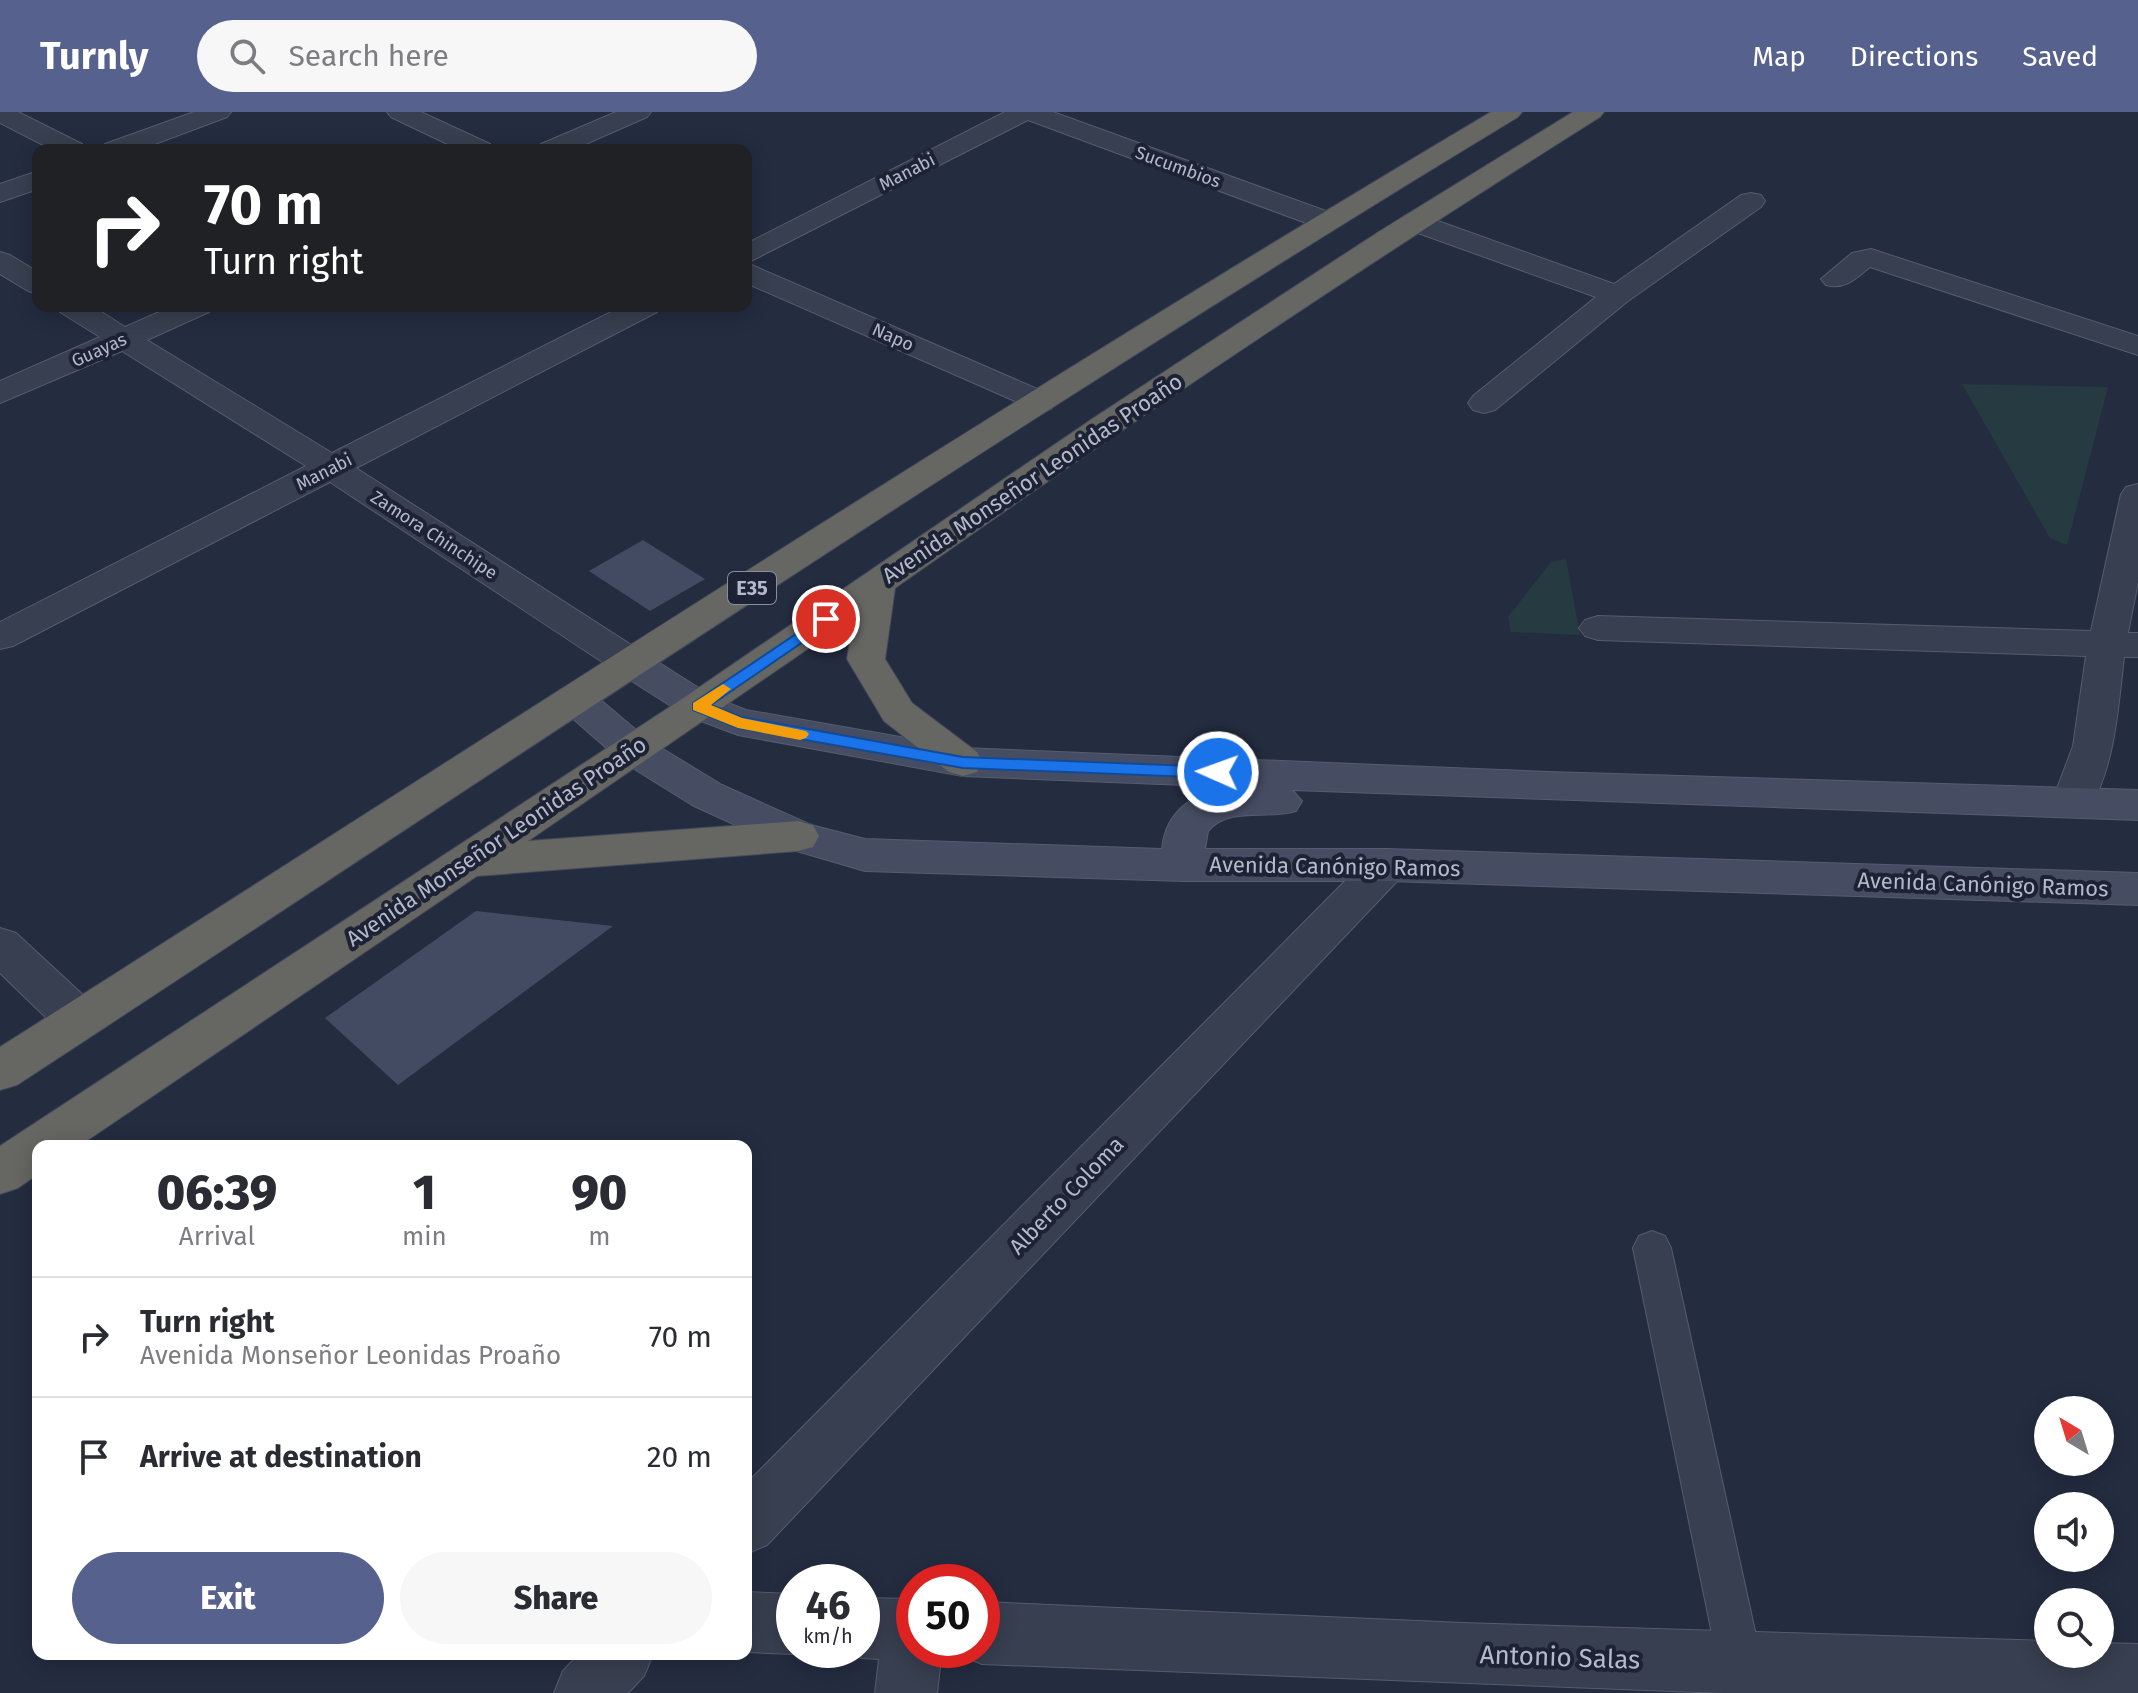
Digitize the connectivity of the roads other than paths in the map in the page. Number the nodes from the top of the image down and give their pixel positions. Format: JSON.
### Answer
{"nodes":[{"id":1,"x":218,"y":112,"type":"edge"},
{"id":2,"x":400,"y":112,"type":"edge"},
{"id":3,"x":638,"y":112,"type":"edge"},
{"id":4,"x":1027,"y":112,"type":"edge"},
{"id":5,"x":1509,"y":112,"type":"edge"},
{"id":6,"x":1591,"y":112,"type":"edge"},
{"id":7,"x":0,"y":113,"type":"edge"},
{"id":8,"x":61,"y":144,"type":"edge"},
{"id":9,"x":130,"y":144,"type":"edge"},
{"id":10,"x":468,"y":144,"type":"edge"},
{"id":11,"x":564,"y":144,"type":"edge"},
{"id":12,"x":32,"y":181,"type":"edge"},
{"id":13,"x":0,"y":194,"type":"edge"},
{"id":14,"x":1751,"y":201,"type":"dead end"},
{"id":15,"x":1327,"y":221,"type":"junction"},
{"id":16,"x":1414,"y":222,"type":"junction"},
{"id":17,"x":752,"y":252,"type":"edge"},
{"id":18,"x":0,"y":261,"type":"edge"},
{"id":19,"x":752,"y":275,"type":"edge"},
{"id":20,"x":1836,"y":279,"type":"dead end"},
{"id":21,"x":32,"y":281,"type":"edge"},
{"id":22,"x":1617,"y":295,"type":"junction"},
{"id":23,"x":81,"y":312,"type":"edge"},
{"id":24,"x":185,"y":312,"type":"edge"},
{"id":25,"x":634,"y":312,"type":"edge"},
{"id":26,"x":124,"y":339,"type":"junction"},
{"id":27,"x":2138,"y":346,"type":"edge"},
{"id":28,"x":0,"y":393,"type":"edge"},
{"id":29,"x":1040,"y":402,"type":"junction"},
{"id":30,"x":1484,"y":403,"type":"dead end"},
{"id":31,"x":332,"y":468,"type":"junction"},
{"id":32,"x":2138,"y":494,"type":"edge"},
{"id":33,"x":877,"y":584,"type":"junction"},
{"id":34,"x":1598,"y":628,"type":"dead end"},
{"id":35,"x":0,"y":637,"type":"edge"},
{"id":36,"x":2122,"y":644,"type":"edge"},
{"id":37,"x":633,"y":664,"type":"junction"},
{"id":38,"x":576,"y":700,"type":"junction"},
{"id":39,"x":699,"y":706,"type":"junction"},
{"id":40,"x":634,"y":750,"type":"junction"},
{"id":41,"x":963,"y":762,"type":"junction"},
{"id":42,"x":1549,"y":786,"type":"junction"},
{"id":43,"x":2073,"y":802,"type":"junction"},
{"id":44,"x":2138,"y":805,"type":"edge"},
{"id":45,"x":798,"y":836,"type":"junction"},
{"id":46,"x":465,"y":861,"type":"junction"},
{"id":47,"x":1183,"y":865,"type":"junction"},
{"id":48,"x":1387,"y":865,"type":"junction"},
{"id":49,"x":2138,"y":889,"type":"edge"},
{"id":50,"x":0,"y":945,"type":"edge"},
{"id":51,"x":79,"y":1020,"type":"junction"},
{"id":52,"x":0,"y":1071,"type":"edge"},
{"id":53,"x":49,"y":1140,"type":"edge"},
{"id":54,"x":32,"y":1152,"type":"edge"},
{"id":55,"x":0,"y":1173,"type":"edge"},
{"id":56,"x":1652,"y":1248,"type":"dead end"},
{"id":57,"x":752,"y":1519,"type":"edge"},
{"id":58,"x":752,"y":1622,"type":"edge"},
{"id":59,"x":776,"y":1623,"type":"edge"},
{"id":60,"x":1000,"y":1635,"type":"edge"},
{"id":61,"x":616,"y":1660,"type":"edge"},
{"id":62,"x":1740,"y":1663,"type":"junction"},
{"id":63,"x":902,"y":1668,"type":"edge"},
{"id":64,"x":1466,"y":1674,"type":"edge"},
{"id":65,"x":2138,"y":1675,"type":"edge"},
{"id":66,"x":585,"y":1693,"type":"edge"},
{"id":67,"x":906,"y":1693,"type":"edge"}],
"edges":[{"from":1,"to":9,"type":"street"},
{"from":2,"to":10,"type":"street"},
{"from":3,"to":11,"type":"street"},
{"from":4,"to":15,"type":"street","name":"Sucumbios"},
{"from":4,"to":17,"type":"street","name":"Manabi"},
{"from":5,"to":15,"type":"highway","number":"E35"},
{"from":6,"to":16,"type":"highway","name":"Avenida Monseñor Leonidas Proaño"},
{"from":7,"to":8,"type":"street"},
{"from":12,"to":13,"type":"street"},
{"from":14,"to":22,"type":"street"},
{"from":15,"to":29,"type":"highway","number":"E35"},
{"from":16,"to":22,"type":"street"},
{"from":16,"to":33,"type":"highway","name":"Avenida Monseñor Leonidas Proaño"},
{"from":18,"to":21,"type":"street"},
{"from":19,"to":29,"type":"street","name":"Napo"},
{"from":20,"to":27,"type":"street"},
{"from":22,"to":30,"type":"street"},
{"from":23,"to":26,"type":"street","name":"Zamora Chinchipe"},
{"from":24,"to":26,"type":"street","name":"Guayas"},
{"from":25,"to":31,"type":"street","name":"Manabi"},
{"from":26,"to":28,"type":"street","name":"Guayas"},
{"from":26,"to":31,"type":"street","name":"Zamora Chinchipe"},
{"from":29,"to":37,"type":"highway","number":"E35"},
{"from":31,"to":35,"type":"street","name":"Manabi"},
{"from":31,"to":37,"type":"street","name":"Zamora Chinchipe"},
{"from":32,"to":36,"type":"street"},
{"from":33,"to":39,"type":"highway","name":"Avenida Monseñor Leonidas Proaño"},
{"from":33,"to":41,"type":"highway"},
{"from":34,"to":36,"type":"street"},
{"from":36,"to":43,"type":"street"},
{"from":37,"to":38,"type":"highway","number":"E35"},
{"from":37,"to":39,"type":"main road"},
{"from":38,"to":40,"type":"main road","name":"Avenida Canónigo Ramos"},
{"from":38,"to":51,"type":"highway","number":"E35"},
{"from":39,"to":40,"type":"highway","name":"Avenida Monseñor Leonidas Proaño"},
{"from":39,"to":41,"type":"main road"},
{"from":40,"to":45,"type":"main road","name":"Avenida Canónigo Ramos"},
{"from":40,"to":46,"type":"highway","name":"Avenida Monseñor Leonidas Proaño"},
{"from":41,"to":42,"type":"main road"},
{"from":42,"to":43,"type":"main road"},
{"from":42,"to":47,"type":"main road"},
{"from":43,"to":44,"type":"main road"},
{"from":45,"to":46,"type":"highway"},
{"from":45,"to":47,"type":"main road","name":"Avenida Canónigo Ramos"},
{"from":46,"to":53,"type":"highway","name":"Avenida Monseñor Leonidas Proaño"},
{"from":47,"to":48,"type":"main road","name":"Avenida Canónigo Ramos"},
{"from":48,"to":49,"type":"main road","name":"Avenida Canónigo Ramos"},
{"from":48,"to":57,"type":"street","name":"Alberto Coloma"},
{"from":50,"to":51,"type":"street"},
{"from":51,"to":52,"type":"highway","number":"E35"},
{"from":54,"to":55,"type":"highway","name":"Avenida Monseñor Leonidas Proaño"},
{"from":56,"to":62,"type":"lane"},
{"from":58,"to":59,"type":"street"},
{"from":60,"to":64,"type":"street","name":"Antonio Salas"},
{"from":61,"to":66,"type":"street"},
{"from":62,"to":64,"type":"street","name":"Antonio Salas"},
{"from":62,"to":65,"type":"street","name":"Antonio Salas"},
{"from":63,"to":67,"type":"street"}]}
